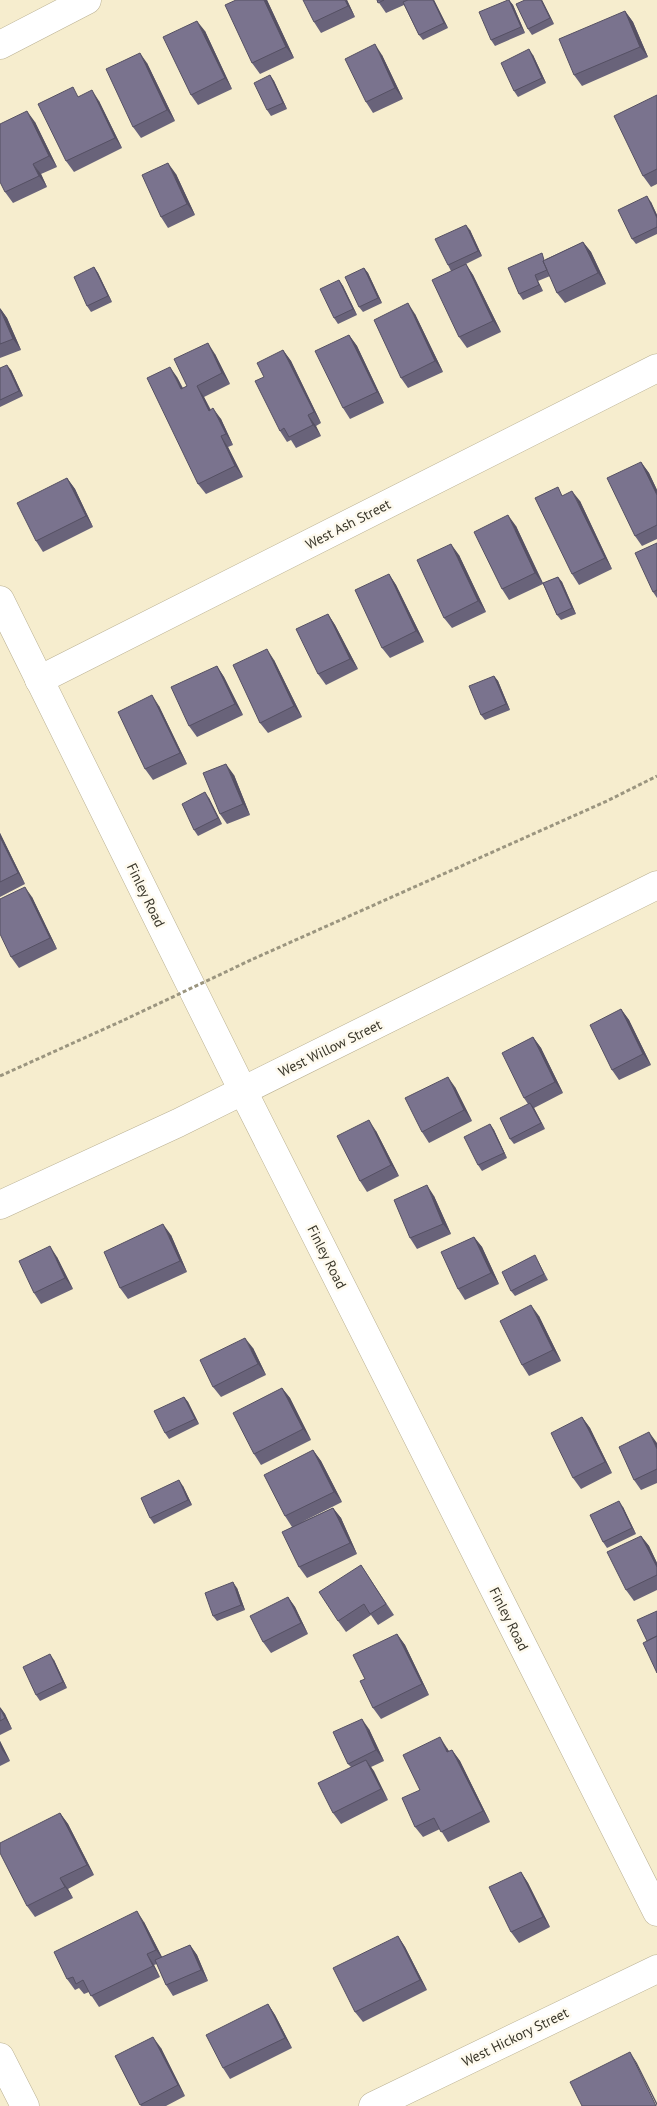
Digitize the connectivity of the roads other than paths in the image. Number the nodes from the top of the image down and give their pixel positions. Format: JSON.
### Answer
{"nodes":[{"id":1,"x":87,"y":0,"type":"edge"},
{"id":2,"x":0,"y":45,"type":"edge"},
{"id":3,"x":657,"y":368,"type":"edge"},
{"id":4,"x":0,"y":600,"type":"edge"},
{"id":5,"x":39,"y":680,"type":"junction"},
{"id":6,"x":657,"y":885,"type":"edge"},
{"id":7,"x":243,"y":1091,"type":"junction"},
{"id":8,"x":0,"y":1205,"type":"edge"},
{"id":9,"x":657,"y":1912,"type":"edge"},
{"id":10,"x":657,"y":1969,"type":"edge"},
{"id":11,"x":0,"y":2057,"type":"edge"},
{"id":12,"x":25,"y":2106,"type":"edge"},
{"id":13,"x":373,"y":2106,"type":"edge"}],
"edges":[{"from":1,"to":2,"type":"street"},
{"from":3,"to":5,"type":"street","name":"West Ash Street"},
{"from":4,"to":5,"type":"street","name":"Finley Road"},
{"from":5,"to":7,"type":"street","name":"Finley Road"},
{"from":6,"to":7,"type":"street","name":"West Willow Street"},
{"from":7,"to":8,"type":"street","name":"West Willow Street"},
{"from":7,"to":9,"type":"street","name":"Finley Road"},
{"from":10,"to":13,"type":"street","name":"West Hickory Street"},
{"from":11,"to":12,"type":"street"}]}
